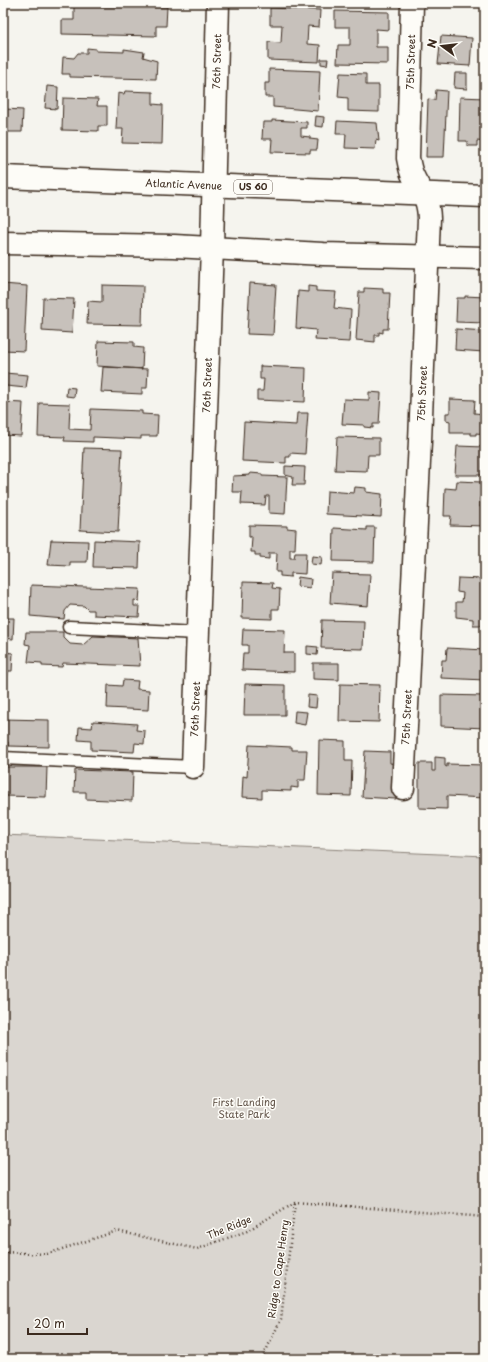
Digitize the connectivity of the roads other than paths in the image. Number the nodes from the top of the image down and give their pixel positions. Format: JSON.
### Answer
{"nodes":[{"id":1,"x":218,"y":3,"type":"edge"},
{"id":2,"x":412,"y":3,"type":"edge"},
{"id":3,"x":3,"y":177,"type":"edge"},
{"id":4,"x":214,"y":185,"type":"junction"},
{"id":5,"x":424,"y":193,"type":"junction"},
{"id":6,"x":485,"y":196,"type":"edge"},
{"id":7,"x":3,"y":243,"type":"edge"},
{"id":8,"x":212,"y":247,"type":"junction"},
{"id":9,"x":427,"y":255,"type":"junction"},
{"id":10,"x":485,"y":258,"type":"edge"},
{"id":11,"x":69,"y":627,"type":"dead end"},
{"id":12,"x":198,"y":633,"type":"junction"},
{"id":13,"x":3,"y":758,"type":"edge"},
{"id":14,"x":193,"y":767,"type":"joint"},
{"id":15,"x":403,"y":788,"type":"dead end"}],
"edges":[{"from":1,"to":4,"type":"main road","name":"76th Street"},
{"from":2,"to":5,"type":"main road","name":"75th Street"},
{"from":3,"to":4,"type":"main road","name":"Atlantic Avenue","number":"US 60"},
{"from":4,"to":5,"type":"main road","name":"Atlantic Avenue","number":"US 60"},
{"from":4,"to":8,"type":"main road","name":"76th Street"},
{"from":5,"to":6,"type":"main road","name":"Atlantic Avenue","number":"US 60"},
{"from":5,"to":9,"type":"main road","name":"75th Street"},
{"from":7,"to":8,"type":"main road"},
{"from":8,"to":9,"type":"main road"},
{"from":8,"to":12,"type":"main road","name":"76th Street"},
{"from":9,"to":10,"type":"main road"},
{"from":9,"to":15,"type":"main road","name":"75th Street"},
{"from":11,"to":12,"type":"lane"},
{"from":12,"to":14,"type":"main road","name":"76th Street"},
{"from":13,"to":14,"type":"lane"}]}
